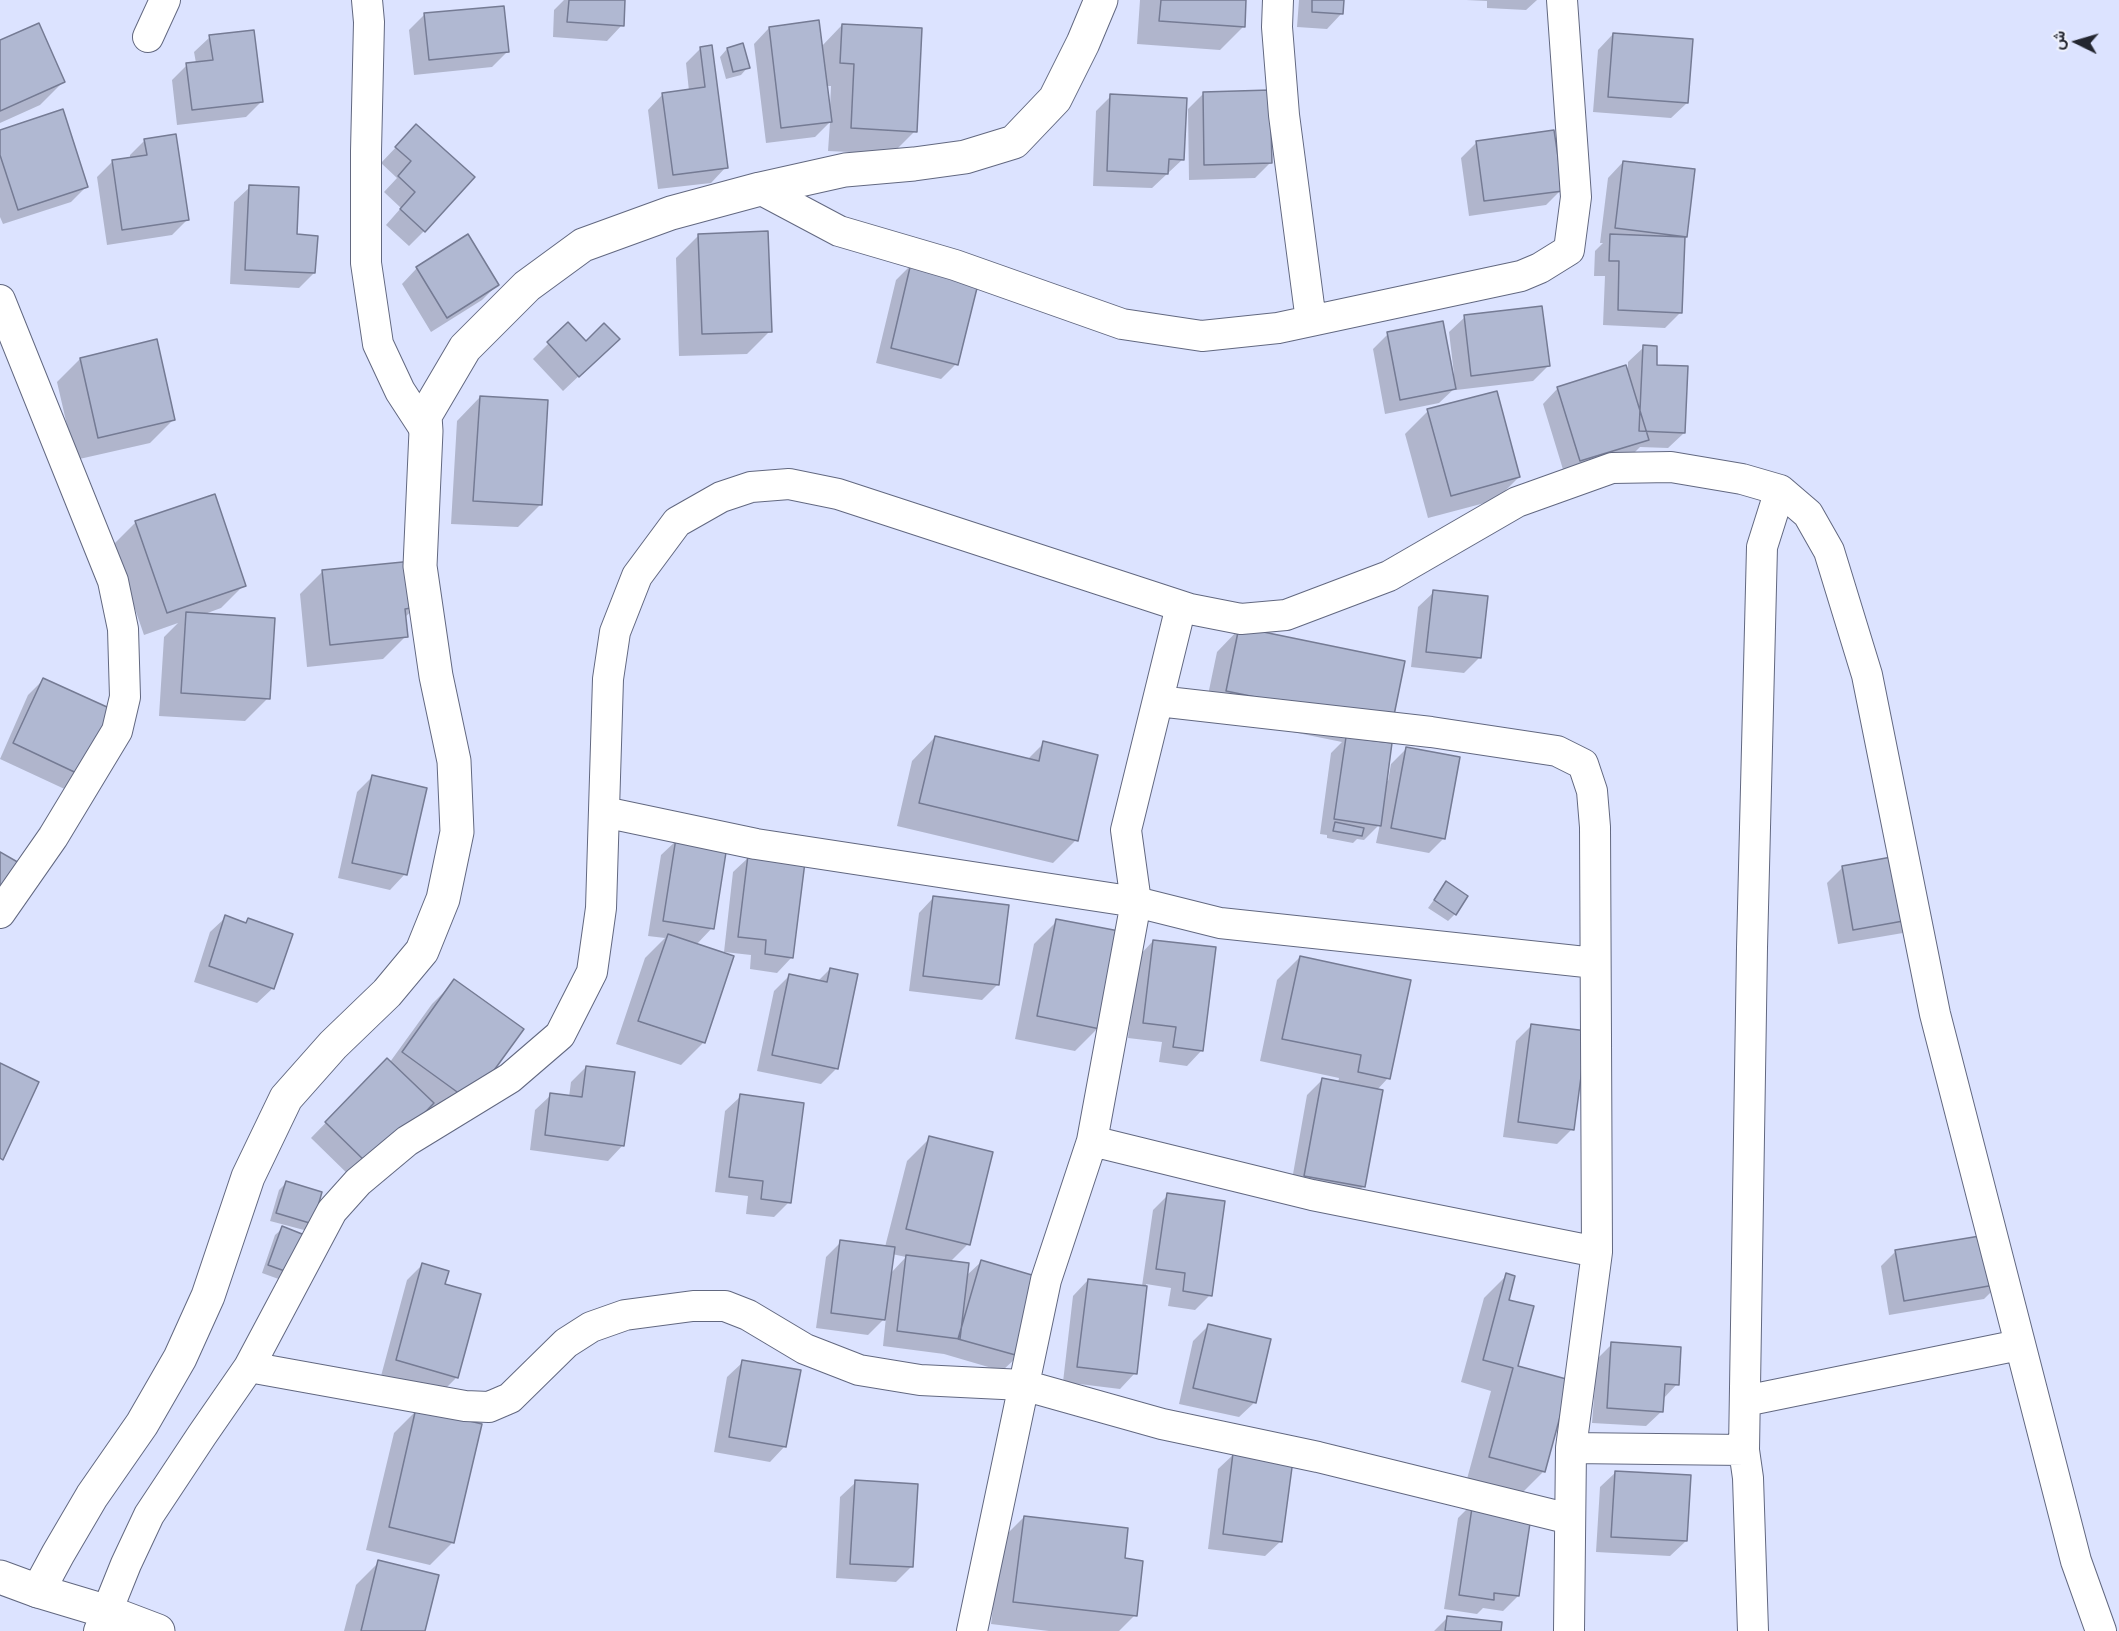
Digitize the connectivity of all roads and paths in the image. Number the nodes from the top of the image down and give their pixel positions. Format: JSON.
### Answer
{"nodes":[{"id":1,"x":165,"y":0,"type":"edge"},
{"id":2,"x":367,"y":0,"type":"edge"},
{"id":3,"x":1101,"y":0,"type":"edge"},
{"id":4,"x":1278,"y":0,"type":"edge"},
{"id":5,"x":1562,"y":0,"type":"edge"},
{"id":6,"x":148,"y":37,"type":"dead end"},
{"id":7,"x":760,"y":189,"type":"junction"},
{"id":8,"x":0,"y":300,"type":"edge"},
{"id":9,"x":1311,"y":321,"type":"junction"},
{"id":10,"x":426,"y":430,"type":"junction"},
{"id":11,"x":1780,"y":490,"type":"junction"},
{"id":12,"x":1181,"y":606,"type":"junction"},
{"id":13,"x":1158,"y":701,"type":"junction"},
{"id":14,"x":604,"y":812,"type":"junction"},
{"id":15,"x":1136,"y":902,"type":"junction"},
{"id":16,"x":0,"y":913,"type":"edge"},
{"id":17,"x":1595,"y":963,"type":"junction"},
{"id":18,"x":1092,"y":1141,"type":"junction"},
{"id":19,"x":1597,"y":1252,"type":"junction"},
{"id":20,"x":2019,"y":1345,"type":"junction"},
{"id":21,"x":249,"y":1367,"type":"junction"},
{"id":22,"x":1023,"y":1385,"type":"junction"},
{"id":23,"x":1745,"y":1401,"type":"junction"},
{"id":24,"x":1571,"y":1448,"type":"junction"},
{"id":25,"x":1744,"y":1450,"type":"junction"},
{"id":26,"x":1570,"y":1519,"type":"junction"},
{"id":27,"x":0,"y":1577,"type":"edge"},
{"id":28,"x":38,"y":1592,"type":"junction"},
{"id":29,"x":104,"y":1621,"type":"edge"},
{"id":30,"x":158,"y":1631,"type":"edge"},
{"id":31,"x":972,"y":1631,"type":"edge"},
{"id":32,"x":1569,"y":1631,"type":"edge"},
{"id":33,"x":1753,"y":1631,"type":"edge"},
{"id":34,"x":2102,"y":1631,"type":"edge"}],
"edges":[{"from":1,"to":6,"type":"street"},
{"from":2,"to":10,"type":"street"},
{"from":3,"to":7,"type":"main road"},
{"from":4,"to":9,"type":"street"},
{"from":5,"to":9,"type":"street"},
{"from":7,"to":9,"type":"street"},
{"from":7,"to":10,"type":"main road"},
{"from":8,"to":16,"type":"street"},
{"from":10,"to":28,"type":"main road"},
{"from":11,"to":12,"type":"street"},
{"from":11,"to":20,"type":"street"},
{"from":11,"to":23,"type":"street"},
{"from":12,"to":13,"type":"street"},
{"from":12,"to":14,"type":"street"},
{"from":13,"to":15,"type":"street"},
{"from":13,"to":17,"type":"street"},
{"from":14,"to":15,"type":"street"},
{"from":14,"to":21,"type":"street"},
{"from":15,"to":17,"type":"street"},
{"from":15,"to":18,"type":"street"},
{"from":17,"to":19,"type":"street"},
{"from":18,"to":19,"type":"street"},
{"from":18,"to":22,"type":"street"},
{"from":19,"to":24,"type":"street"},
{"from":20,"to":23,"type":"street"},
{"from":20,"to":34,"type":"street"},
{"from":21,"to":22,"type":"street"},
{"from":21,"to":29,"type":"street"},
{"from":22,"to":26,"type":"street"},
{"from":22,"to":31,"type":"street"},
{"from":23,"to":25,"type":"street"},
{"from":24,"to":25,"type":"street"},
{"from":24,"to":26,"type":"street"},
{"from":25,"to":33,"type":"street"},
{"from":26,"to":32,"type":"street"},
{"from":27,"to":28,"type":"main road"},
{"from":28,"to":29,"type":"main road"},
{"from":29,"to":30,"type":"main road"}]}
